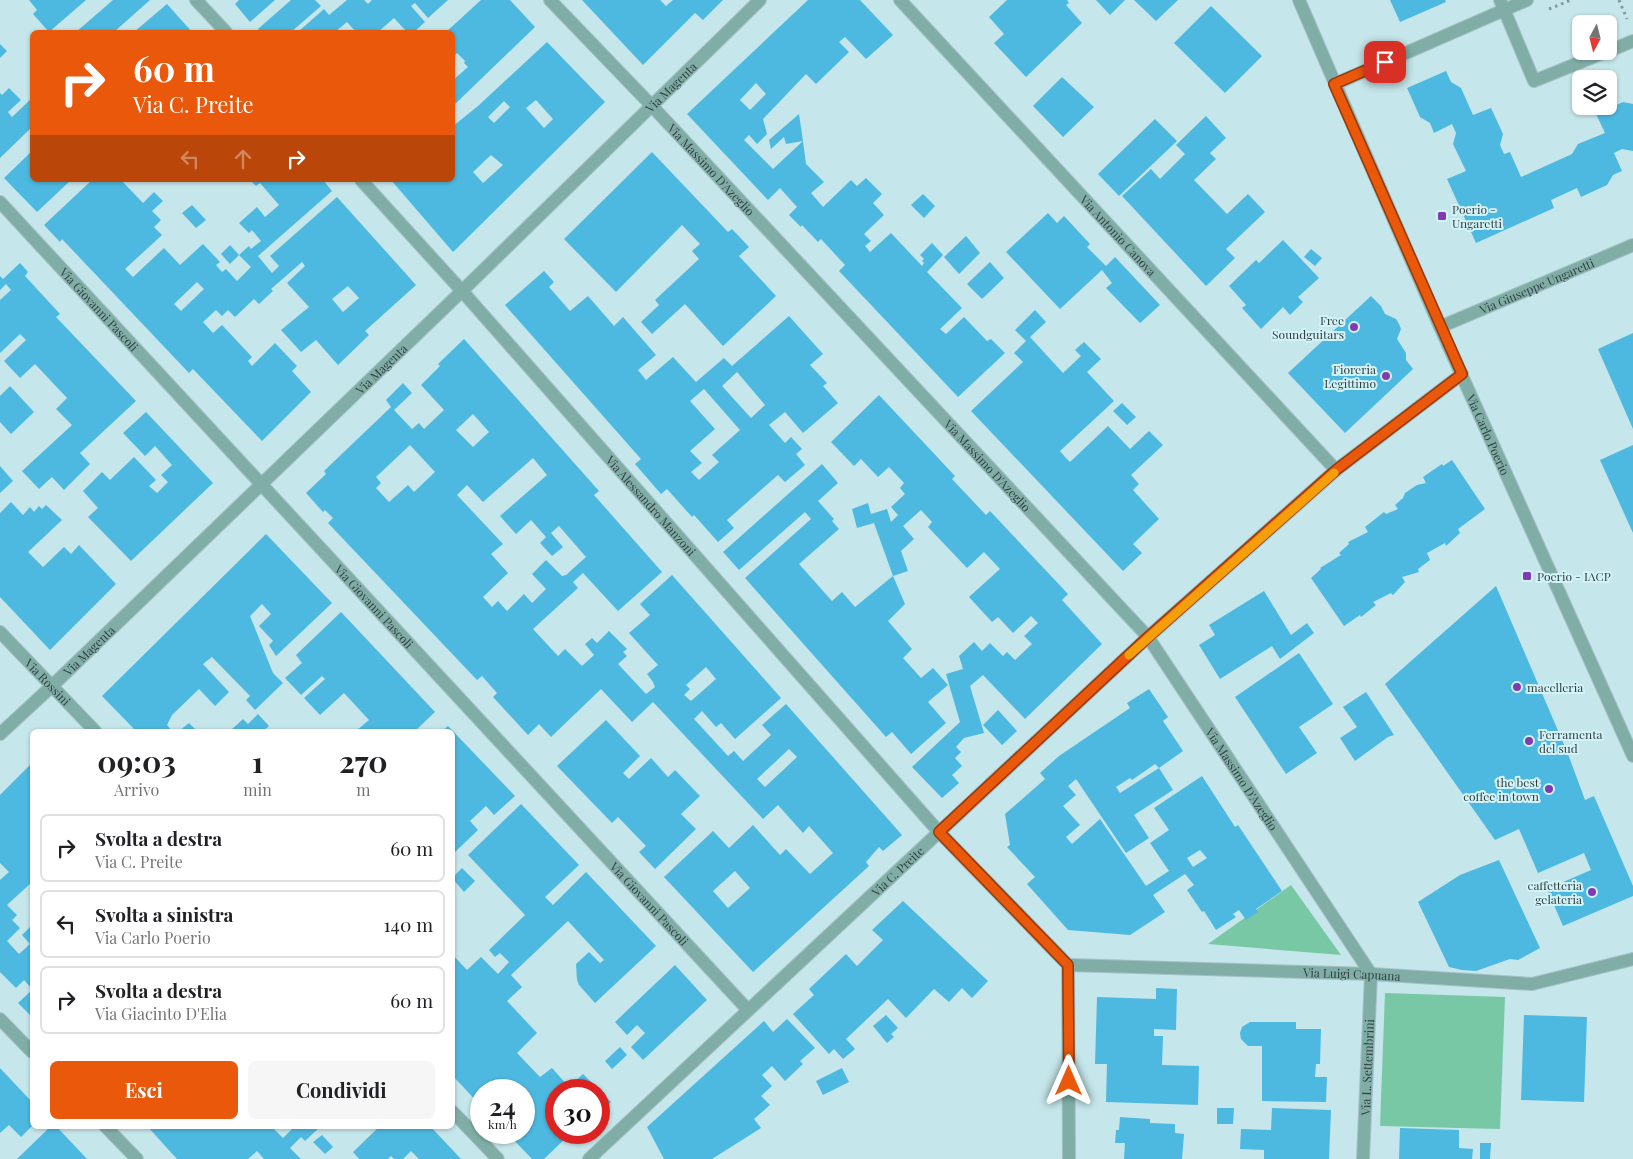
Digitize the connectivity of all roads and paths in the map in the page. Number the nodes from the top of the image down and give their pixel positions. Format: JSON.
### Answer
{"nodes":[{"id":1,"x":196,"y":0,"type":"edge"},
{"id":2,"x":550,"y":0,"type":"edge"},
{"id":3,"x":760,"y":0,"type":"edge"},
{"id":4,"x":900,"y":0,"type":"edge"},
{"id":5,"x":1298,"y":0,"type":"edge"},
{"id":6,"x":1527,"y":0,"type":"edge"},
{"id":7,"x":1571,"y":0,"type":"edge"},
{"id":8,"x":1619,"y":0,"type":"edge"},
{"id":9,"x":1502,"y":5,"type":"edge"},
{"id":10,"x":1548,"y":10,"type":"dead end"},
{"id":11,"x":1630,"y":26,"type":"dead end"},
{"id":12,"x":224,"y":30,"type":"edge"},
{"id":13,"x":1633,"y":41,"type":"edge"},
{"id":14,"x":1618,"y":47,"type":"edge"},
{"id":15,"x":1586,"y":60,"type":"edge"},
{"id":16,"x":1334,"y":84,"type":"junction"},
{"id":17,"x":651,"y":105,"type":"junction"},
{"id":18,"x":363,"y":182,"type":"edge"},
{"id":19,"x":0,"y":202,"type":"edge"},
{"id":20,"x":1633,"y":245,"type":"edge"},
{"id":21,"x":462,"y":291,"type":"junction"},
{"id":22,"x":1440,"y":327,"type":"junction"},
{"id":23,"x":1462,"y":374,"type":"junction"},
{"id":24,"x":1336,"y":470,"type":"junction"},
{"id":25,"x":261,"y":484,"type":"junction"},
{"id":26,"x":0,"y":632,"type":"edge"},
{"id":27,"x":1148,"y":637,"type":"junction"},
{"id":28,"x":52,"y":686,"type":"junction"},
{"id":29,"x":93,"y":729,"type":"edge"},
{"id":30,"x":0,"y":734,"type":"edge"},
{"id":31,"x":1633,"y":756,"type":"edge"},
{"id":32,"x":939,"y":832,"type":"junction"},
{"id":33,"x":1633,"y":959,"type":"edge"},
{"id":34,"x":1068,"y":965,"type":"junction"},
{"id":35,"x":1371,"y":974,"type":"junction"},
{"id":36,"x":748,"y":1010,"type":"junction"},
{"id":37,"x":0,"y":1019,"type":"edge"},
{"id":38,"x":30,"y":1050,"type":"edge"},
{"id":39,"x":455,"y":1114,"type":"edge"},
{"id":40,"x":108,"y":1129,"type":"edge"},
{"id":41,"x":137,"y":1159,"type":"edge"},
{"id":42,"x":498,"y":1159,"type":"edge"},
{"id":43,"x":589,"y":1159,"type":"edge"},
{"id":44,"x":1069,"y":1159,"type":"edge"},
{"id":45,"x":1363,"y":1159,"type":"edge"}],
"edges":[{"from":1,"to":12,"type":"street"},
{"from":2,"to":17,"type":"street","name":"Via Massimo D'Azeglio"},
{"from":3,"to":17,"type":"street","name":"Via Magenta"},
{"from":4,"to":24,"type":"street","name":"Via Antonio Canova"},
{"from":5,"to":16,"type":"street","name":"Via Carlo Poerio"},
{"from":6,"to":9,"type":"street"},
{"from":7,"to":10,"type":"path"},
{"from":8,"to":11,"type":"path"},
{"from":9,"to":15,"type":"street"},
{"from":9,"to":16,"type":"street"},
{"from":13,"to":14,"type":"street"},
{"from":16,"to":22,"type":"street","name":"Via Carlo Poerio"},
{"from":17,"to":21,"type":"street","name":"Via Magenta"},
{"from":17,"to":27,"type":"street","name":"Via Massimo D'Azeglio"},
{"from":18,"to":21,"type":"street","name":"Via Alessandro Manzoni"},
{"from":19,"to":25,"type":"street","name":"Via Giovanni Pascoli"},
{"from":20,"to":22,"type":"street","name":"Via Giuseppe Ungaretti"},
{"from":21,"to":25,"type":"street","name":"Via Magenta"},
{"from":21,"to":32,"type":"street","name":"Via Alessandro Manzoni"},
{"from":22,"to":23,"type":"street","name":"Via Carlo Poerio"},
{"from":23,"to":24,"type":"street","name":"Via C. Preite"},
{"from":23,"to":31,"type":"street","name":"Via Carlo Poerio"},
{"from":24,"to":27,"type":"street","name":"Via C. Preite"},
{"from":25,"to":28,"type":"street","name":"Via Magenta"},
{"from":25,"to":36,"type":"street","name":"Via Giovanni Pascoli"},
{"from":26,"to":28,"type":"street","name":"Via Rossini"},
{"from":27,"to":32,"type":"street","name":"Via C. Preite"},
{"from":27,"to":35,"type":"street","name":"Via Massimo D'Azeglio"},
{"from":28,"to":29,"type":"street","name":"Via Rossini"},
{"from":28,"to":30,"type":"street","name":"Via Magenta"},
{"from":32,"to":34,"type":"street","name":"Via Alessandro Manzoni"},
{"from":32,"to":36,"type":"street","name":"Via C. Preite"},
{"from":33,"to":35,"type":"street","name":"Via Luigi Capuana"},
{"from":34,"to":35,"type":"street","name":"Via Luigi Capuana"},
{"from":34,"to":44,"type":"street"},
{"from":35,"to":45,"type":"street","name":"Via L. Settembrini"},
{"from":36,"to":43,"type":"street","name":"Via C. Preite"},
{"from":37,"to":38,"type":"street"},
{"from":39,"to":42,"type":"street"},
{"from":40,"to":41,"type":"street"}]}
